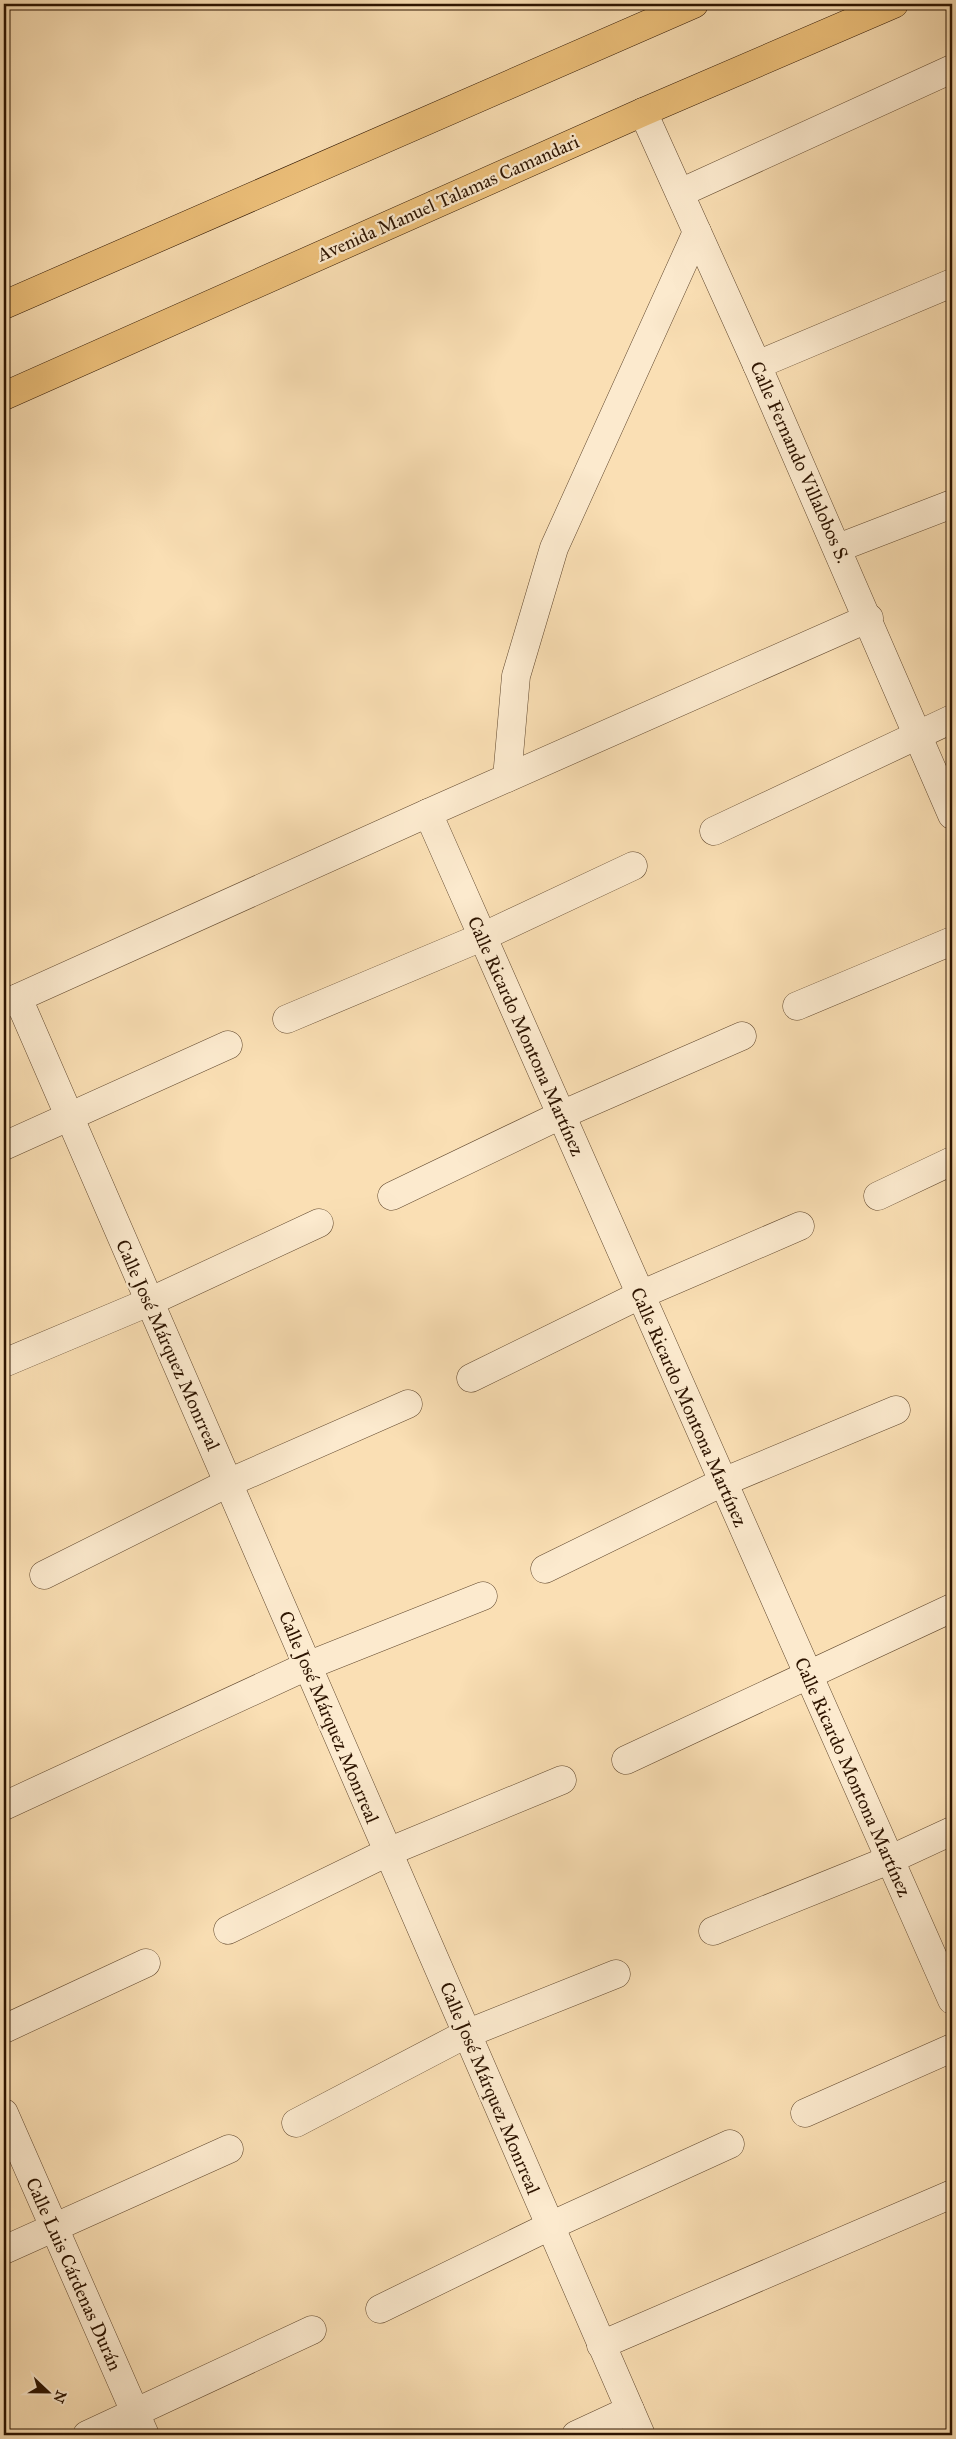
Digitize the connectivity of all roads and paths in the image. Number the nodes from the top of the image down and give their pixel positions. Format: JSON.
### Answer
{"nodes":[{"id":1,"x":694,"y":4,"type":"edge"},
{"id":2,"x":894,"y":4,"type":"edge"},
{"id":3,"x":952,"y":69,"type":"edge"},
{"id":4,"x":643,"y":112,"type":"junction"},
{"id":5,"x":680,"y":193,"type":"junction"},
{"id":6,"x":698,"y":232,"type":"junction"},
{"id":7,"x":952,"y":283,"type":"edge"},
{"id":8,"x":4,"y":305,"type":"edge"},
{"id":9,"x":758,"y":365,"type":"junction"},
{"id":10,"x":4,"y":396,"type":"edge"},
{"id":11,"x":952,"y":504,"type":"edge"},
{"id":12,"x":838,"y":548,"type":"junction"},
{"id":13,"x":869,"y":618,"type":"junction"},
{"id":14,"x":952,"y":719,"type":"edge"},
{"id":15,"x":918,"y":734,"type":"junction"},
{"id":16,"x":507,"y":778,"type":"junction"},
{"id":17,"x":428,"y":813,"type":"junction"},
{"id":18,"x":952,"y":815,"type":"edge"},
{"id":19,"x":714,"y":830,"type":"dead end"},
{"id":20,"x":633,"y":866,"type":"dead end"},
{"id":21,"x":482,"y":937,"type":"junction"},
{"id":22,"x":952,"y":941,"type":"edge"},
{"id":23,"x":11,"y":1001,"type":"edge"},
{"id":24,"x":797,"y":1006,"type":"dead end"},
{"id":25,"x":288,"y":1019,"type":"dead end"},
{"id":26,"x":742,"y":1036,"type":"dead end"},
{"id":27,"x":228,"y":1045,"type":"dead end"},
{"id":28,"x":561,"y":1115,"type":"junction"},
{"id":29,"x":69,"y":1118,"type":"junction"},
{"id":30,"x":4,"y":1146,"type":"edge"},
{"id":31,"x":952,"y":1161,"type":"edge"},
{"id":32,"x":392,"y":1196,"type":"dead end"},
{"id":33,"x":878,"y":1196,"type":"dead end"},
{"id":34,"x":319,"y":1222,"type":"dead end"},
{"id":35,"x":800,"y":1226,"type":"dead end"},
{"id":36,"x":640,"y":1295,"type":"junction"},
{"id":37,"x":149,"y":1302,"type":"junction"},
{"id":38,"x":4,"y":1363,"type":"edge"},
{"id":39,"x":471,"y":1378,"type":"dead end"},
{"id":40,"x":408,"y":1404,"type":"dead end"},
{"id":41,"x":896,"y":1410,"type":"dead end"},
{"id":42,"x":723,"y":1482,"type":"junction"},
{"id":43,"x":228,"y":1483,"type":"junction"},
{"id":44,"x":545,"y":1569,"type":"dead end"},
{"id":45,"x":44,"y":1575,"type":"dead end"},
{"id":46,"x":483,"y":1596,"type":"dead end"},
{"id":47,"x":952,"y":1608,"type":"edge"},
{"id":48,"x":307,"y":1666,"type":"junction"},
{"id":49,"x":808,"y":1676,"type":"junction"},
{"id":50,"x":626,"y":1760,"type":"dead end"},
{"id":51,"x":562,"y":1780,"type":"dead end"},
{"id":52,"x":4,"y":1806,"type":"edge"},
{"id":53,"x":952,"y":1832,"type":"edge"},
{"id":54,"x":388,"y":1852,"type":"junction"},
{"id":55,"x":889,"y":1860,"type":"junction"},
{"id":56,"x":228,"y":1930,"type":"dead end"},
{"id":57,"x":713,"y":1930,"type":"dead end"},
{"id":58,"x":146,"y":1963,"type":"dead end"},
{"id":59,"x":616,"y":1974,"type":"dead end"},
{"id":60,"x":952,"y":2000,"type":"edge"},
{"id":61,"x":4,"y":2029,"type":"edge"},
{"id":62,"x":466,"y":2034,"type":"junction"},
{"id":63,"x":952,"y":2048,"type":"edge"},
{"id":64,"x":4,"y":2113,"type":"edge"},
{"id":65,"x":805,"y":2113,"type":"dead end"},
{"id":66,"x":296,"y":2123,"type":"dead end"},
{"id":67,"x":730,"y":2144,"type":"dead end"},
{"id":68,"x":229,"y":2149,"type":"dead end"},
{"id":69,"x":952,"y":2194,"type":"edge"},
{"id":70,"x":53,"y":2226,"type":"junction"},
{"id":71,"x":550,"y":2226,"type":"junction"},
{"id":72,"x":4,"y":2250,"type":"edge"},
{"id":73,"x":380,"y":2309,"type":"dead end"},
{"id":74,"x":312,"y":2330,"type":"dead end"},
{"id":75,"x":601,"y":2345,"type":"junction"},
{"id":76,"x":630,"y":2410,"type":"junction"},
{"id":77,"x":140,"y":2424,"type":"edge"},
{"id":78,"x":87,"y":2435,"type":"edge"},
{"id":79,"x":576,"y":2435,"type":"edge"},
{"id":80,"x":641,"y":2435,"type":"edge"}],
"edges":[{"from":1,"to":8,"type":"main road"},
{"from":2,"to":4,"type":"main road","name":"Avenida Manuel Talamas Camandari"},
{"from":3,"to":5,"type":"street"},
{"from":4,"to":5,"type":"street","name":"Calle Fernando Villalobos S."},
{"from":4,"to":10,"type":"main road","name":"Avenida Manuel Talamas Camandari"},
{"from":5,"to":6,"type":"street","name":"Calle Fernando Villalobos S."},
{"from":6,"to":9,"type":"street","name":"Calle Fernando Villalobos S."},
{"from":6,"to":16,"type":"street"},
{"from":7,"to":9,"type":"street"},
{"from":9,"to":12,"type":"street","name":"Calle Fernando Villalobos S."},
{"from":11,"to":12,"type":"street"},
{"from":12,"to":13,"type":"street","name":"Calle Fernando Villalobos S."},
{"from":13,"to":15,"type":"street","name":"Calle Fernando Villalobos S."},
{"from":13,"to":16,"type":"street"},
{"from":14,"to":15,"type":"street"},
{"from":15,"to":18,"type":"street","name":"Calle Fernando Villalobos S."},
{"from":15,"to":19,"type":"street"},
{"from":16,"to":17,"type":"street"},
{"from":17,"to":21,"type":"street","name":"Calle Ricardo Montona Martínez"},
{"from":17,"to":23,"type":"street"},
{"from":20,"to":21,"type":"street"},
{"from":21,"to":25,"type":"street"},
{"from":21,"to":28,"type":"street","name":"Calle Ricardo Montona Martínez"},
{"from":22,"to":24,"type":"street"},
{"from":23,"to":29,"type":"street","name":"Calle José Márquez Monrreal"},
{"from":26,"to":28,"type":"street"},
{"from":27,"to":29,"type":"street"},
{"from":28,"to":32,"type":"street"},
{"from":28,"to":36,"type":"street","name":"Calle Ricardo Montona Martínez"},
{"from":29,"to":30,"type":"street"},
{"from":29,"to":37,"type":"street","name":"Calle José Márquez Monrreal"},
{"from":31,"to":33,"type":"street"},
{"from":34,"to":37,"type":"street"},
{"from":35,"to":36,"type":"street"},
{"from":36,"to":39,"type":"street"},
{"from":36,"to":42,"type":"street","name":"Calle Ricardo Montona Martínez"},
{"from":37,"to":38,"type":"street"},
{"from":37,"to":43,"type":"street","name":"Calle José Márquez Monrreal"},
{"from":40,"to":43,"type":"street"},
{"from":41,"to":42,"type":"street"},
{"from":42,"to":44,"type":"street"},
{"from":42,"to":49,"type":"street","name":"Calle Ricardo Montona Martínez"},
{"from":43,"to":45,"type":"street"},
{"from":43,"to":48,"type":"street","name":"Calle José Márquez Monrreal"},
{"from":46,"to":48,"type":"street"},
{"from":47,"to":49,"type":"street"},
{"from":48,"to":52,"type":"street"},
{"from":48,"to":54,"type":"street","name":"Calle José Márquez Monrreal"},
{"from":49,"to":50,"type":"street"},
{"from":49,"to":55,"type":"street","name":"Calle Ricardo Montona Martínez"},
{"from":51,"to":54,"type":"street"},
{"from":53,"to":55,"type":"street"},
{"from":54,"to":56,"type":"street"},
{"from":54,"to":62,"type":"street","name":"Calle José Márquez Monrreal"},
{"from":55,"to":57,"type":"street"},
{"from":55,"to":60,"type":"street","name":"Calle Ricardo Montona Martínez"},
{"from":58,"to":61,"type":"street"},
{"from":59,"to":62,"type":"street"},
{"from":62,"to":66,"type":"street"},
{"from":62,"to":71,"type":"street","name":"Calle José Márquez Monrreal"},
{"from":63,"to":65,"type":"street"},
{"from":64,"to":70,"type":"street","name":"Calle Luis Cárdenas Durán"},
{"from":67,"to":71,"type":"street"},
{"from":68,"to":70,"type":"street"},
{"from":69,"to":75,"type":"street"},
{"from":70,"to":72,"type":"street"},
{"from":70,"to":77,"type":"street","name":"Calle Luis Cárdenas Durán"},
{"from":71,"to":73,"type":"street"},
{"from":71,"to":75,"type":"street","name":"Calle José Márquez Monrreal"},
{"from":74,"to":77,"type":"street"},
{"from":75,"to":76,"type":"street","name":"Calle José Márquez Monrreal"},
{"from":76,"to":79,"type":"street"},
{"from":76,"to":80,"type":"street","name":"Calle José Márquez Monrreal"},
{"from":77,"to":78,"type":"street"}]}
